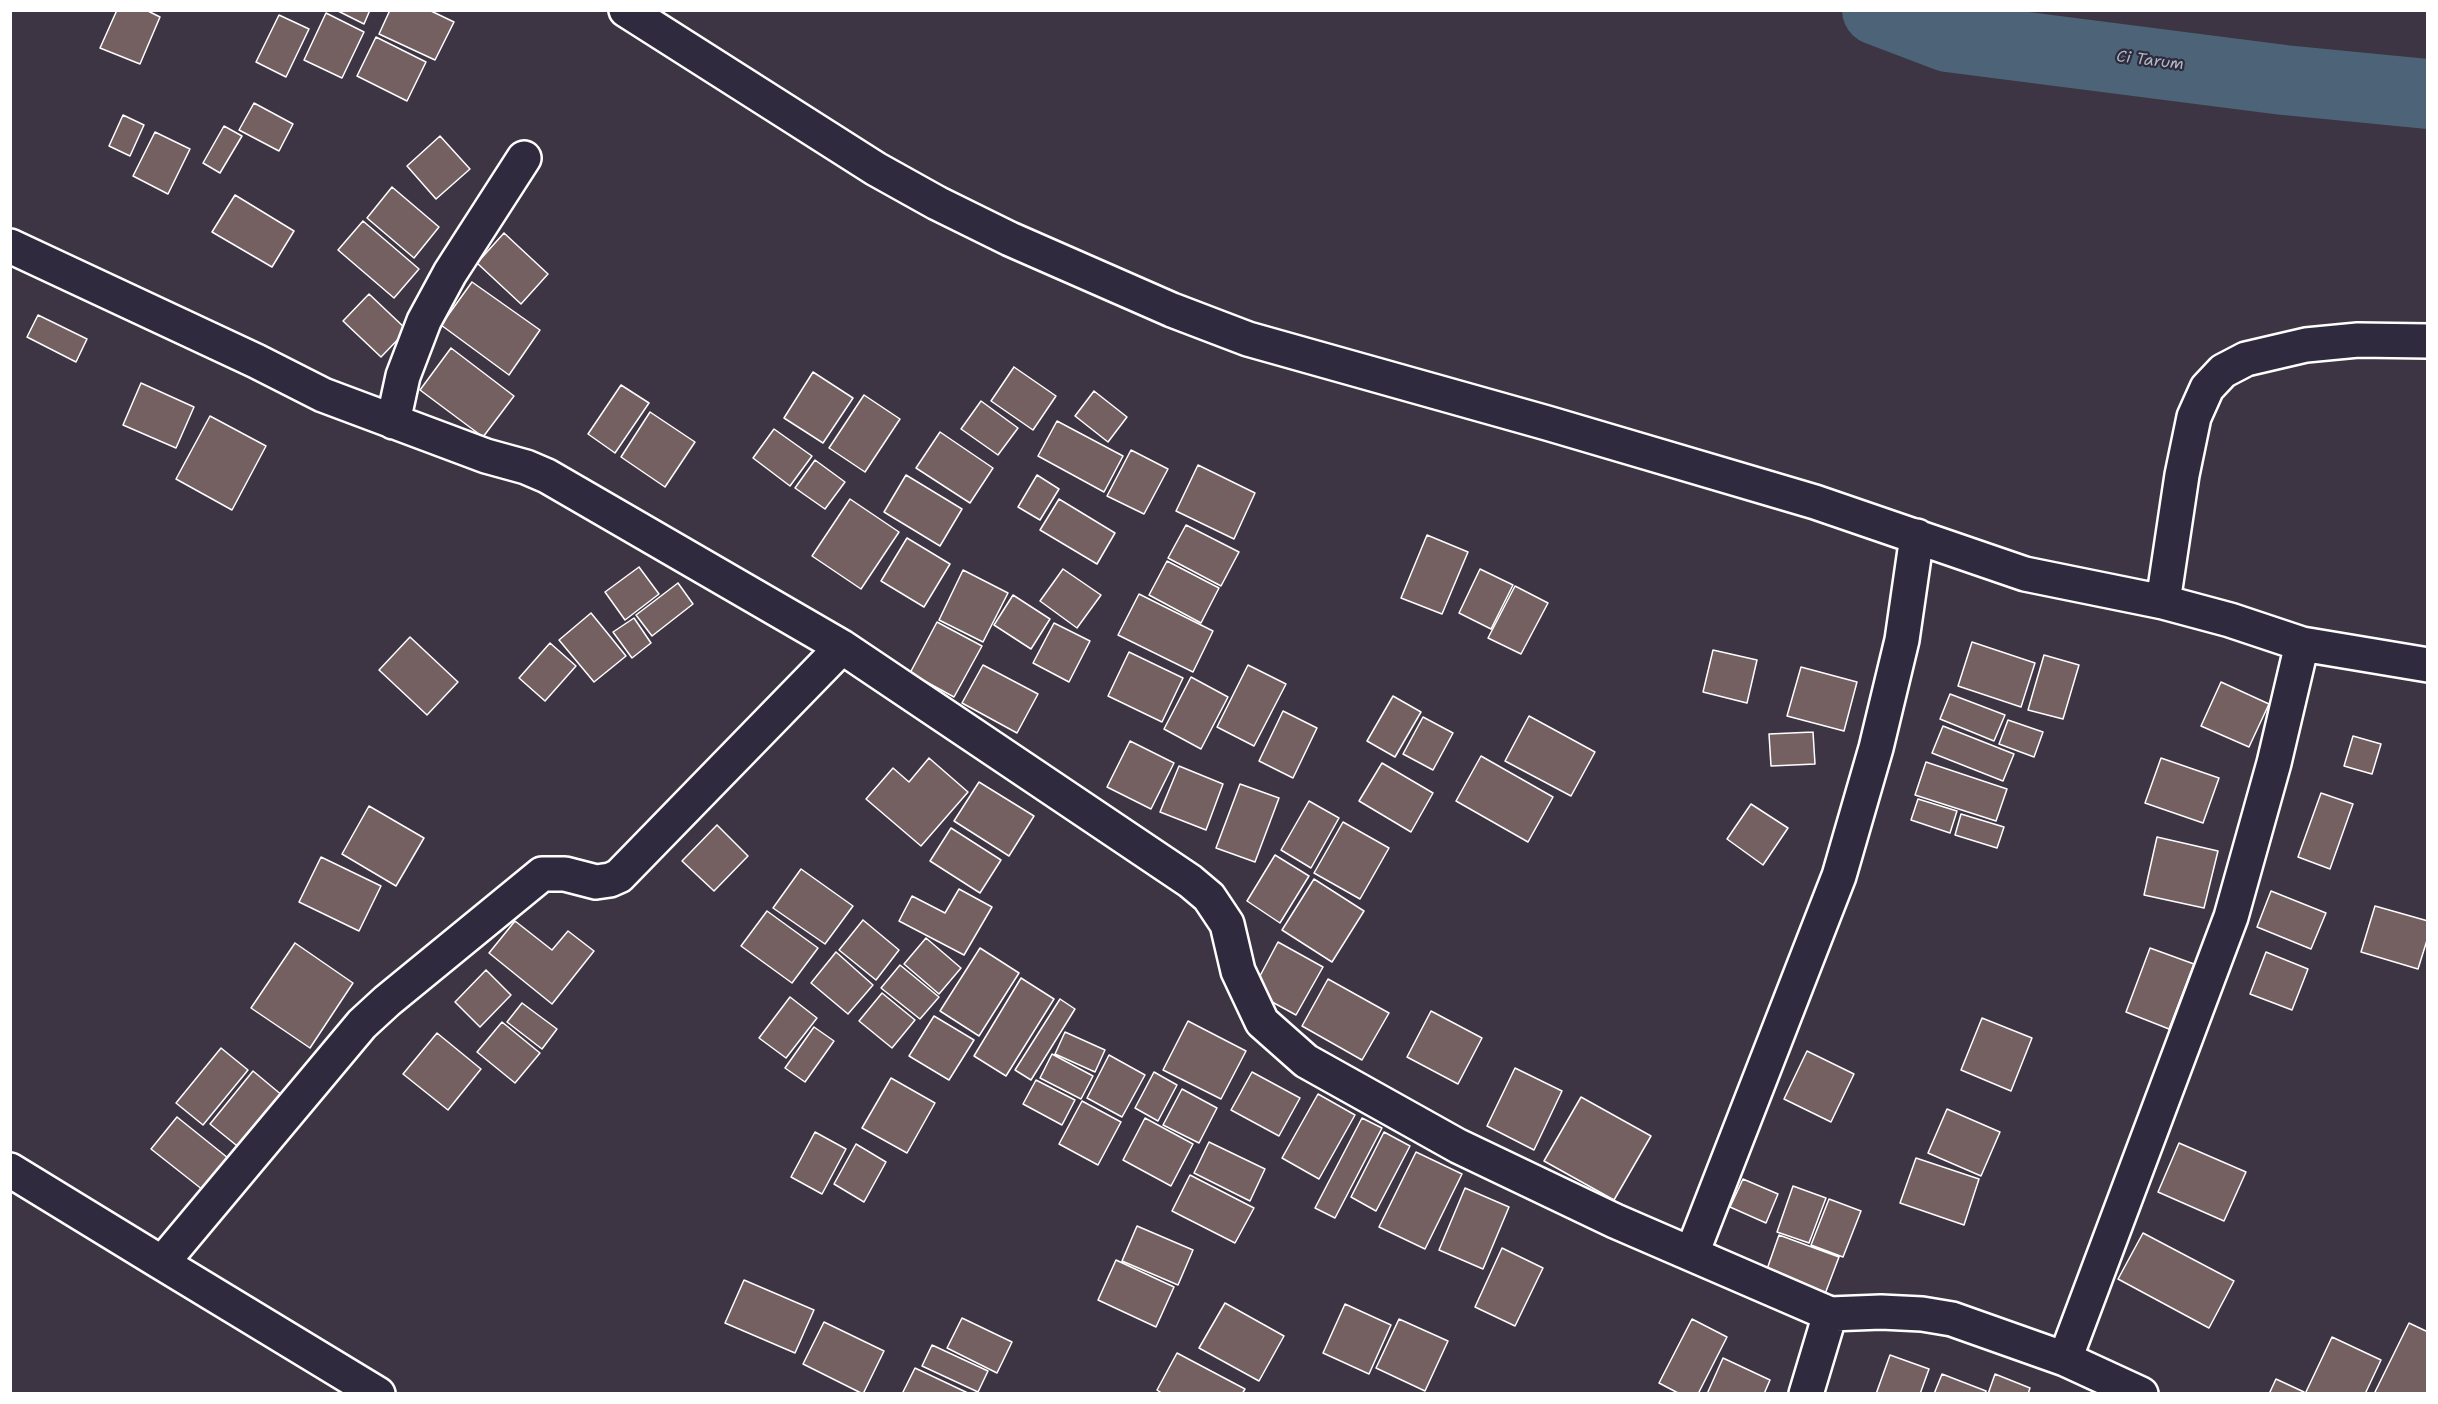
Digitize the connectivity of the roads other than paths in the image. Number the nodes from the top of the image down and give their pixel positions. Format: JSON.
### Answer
{"nodes":[{"id":1,"x":626,"y":10,"type":"edge"},
{"id":2,"x":524,"y":158,"type":"dead end"},
{"id":3,"x":10,"y":246,"type":"edge"},
{"id":4,"x":2427,"y":341,"type":"edge"},
{"id":5,"x":393,"y":422,"type":"junction"},
{"id":6,"x":1917,"y":536,"type":"junction"},
{"id":7,"x":2163,"y":602,"type":"junction"},
{"id":8,"x":2302,"y":644,"type":"junction"},
{"id":9,"x":842,"y":647,"type":"junction"},
{"id":10,"x":2427,"y":665,"type":"edge"},
{"id":11,"x":10,"y":1170,"type":"edge"},
{"id":12,"x":1692,"y":1253,"type":"junction"},
{"id":13,"x":162,"y":1263,"type":"junction"},
{"id":14,"x":1830,"y":1314,"type":"junction"},
{"id":15,"x":2065,"y":1359,"type":"junction"},
{"id":16,"x":378,"y":1394,"type":"edge"},
{"id":17,"x":1806,"y":1394,"type":"edge"},
{"id":18,"x":2141,"y":1394,"type":"edge"}],
"edges":[{"from":1,"to":6,"type":"street"},
{"from":2,"to":5,"type":"street"},
{"from":3,"to":5,"type":"street"},
{"from":4,"to":7,"type":"street"},
{"from":5,"to":9,"type":"street"},
{"from":6,"to":7,"type":"street"},
{"from":6,"to":12,"type":"street"},
{"from":7,"to":8,"type":"street"},
{"from":8,"to":10,"type":"street"},
{"from":8,"to":15,"type":"street"},
{"from":9,"to":12,"type":"street"},
{"from":9,"to":13,"type":"street"},
{"from":11,"to":13,"type":"street"},
{"from":12,"to":14,"type":"street"},
{"from":13,"to":16,"type":"street"},
{"from":14,"to":15,"type":"street"},
{"from":14,"to":17,"type":"street"},
{"from":15,"to":18,"type":"street"}]}
